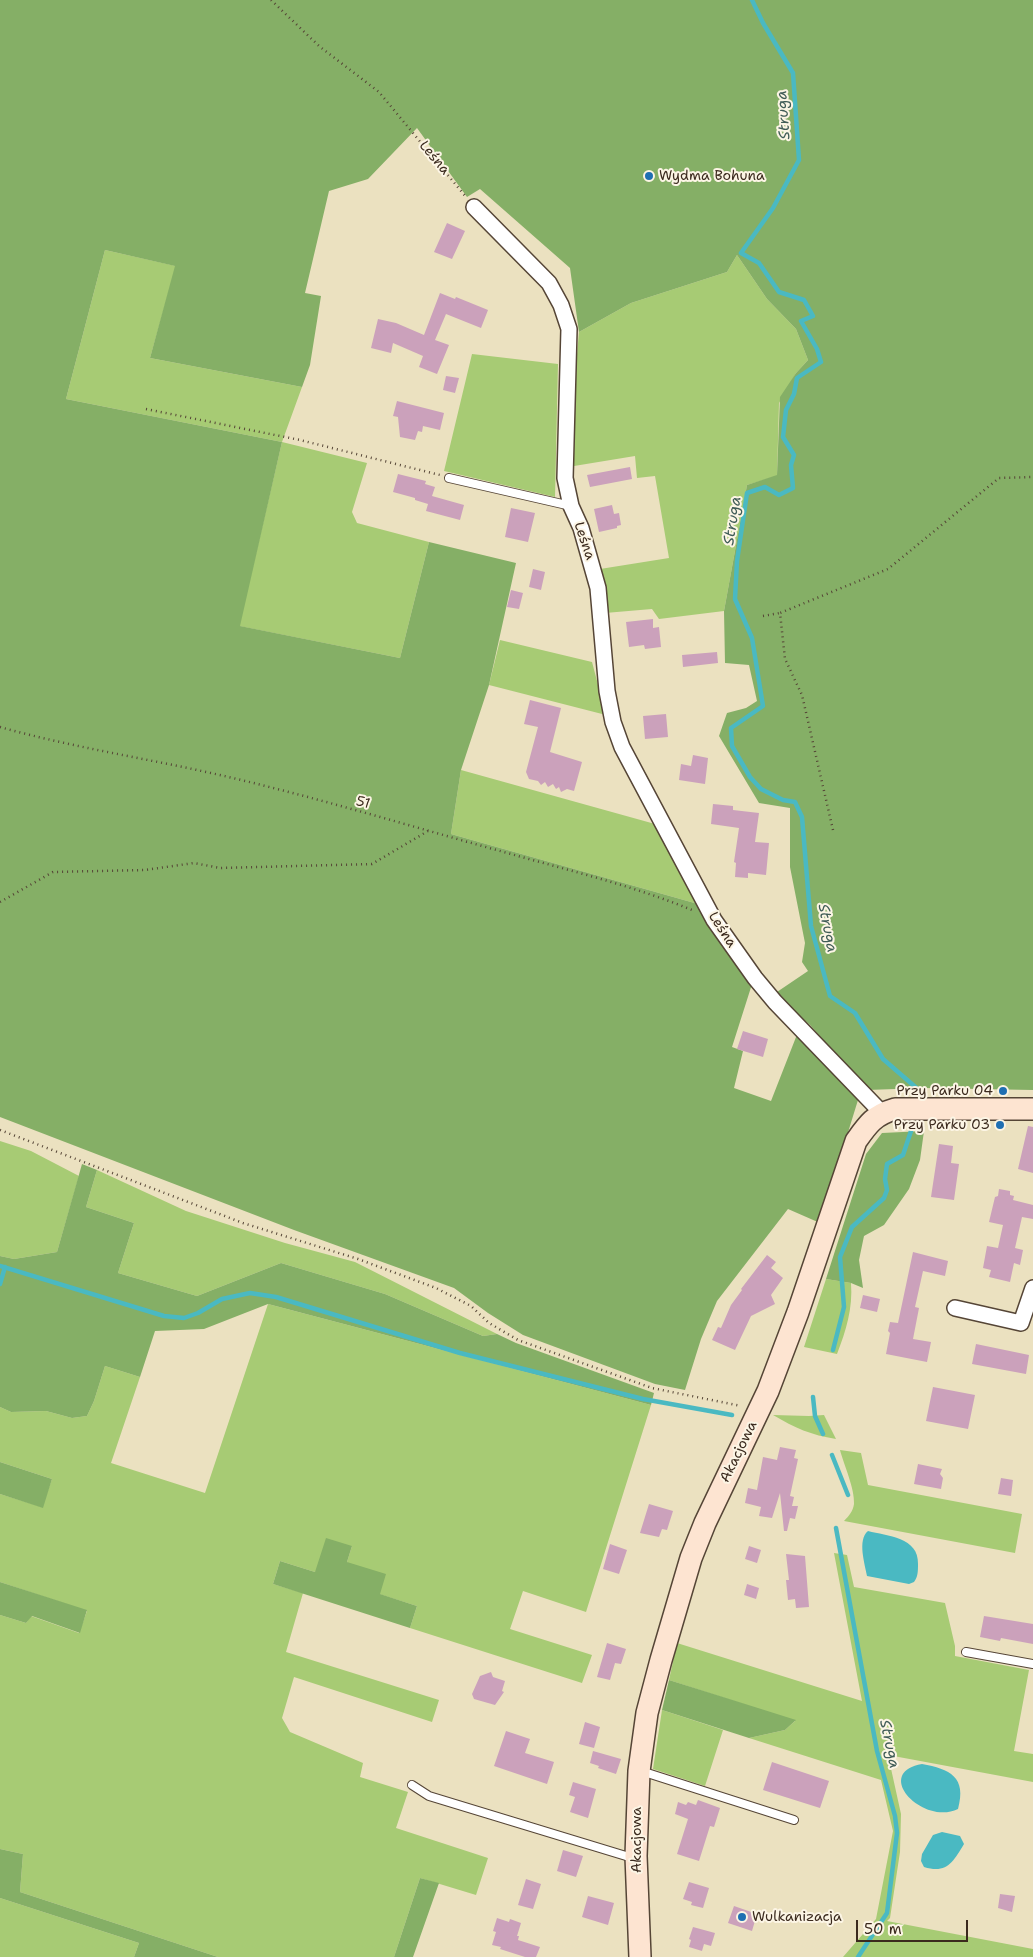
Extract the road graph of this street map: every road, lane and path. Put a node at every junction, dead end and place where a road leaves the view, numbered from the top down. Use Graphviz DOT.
graph roads {
  1 [pos="271,0"];
  2 [pos="474,207"];
  3 [pos="146,409"];
  4 [pos="1033,477"];
  5 [pos="449,478"];
  6 [pos="571,506"];
  7 [pos="780,613"];
  8 [pos="763,616"];
  9 [pos="0,727"];
  10 [pos="833,830"];
  11 [pos="428,831"];
  12 [pos="0,902"];
  13 [pos="714,920"];
  14 [pos="1033,1109"];
  15 [pos="882,1113"];
  16 [pos="0,1130"];
  17 [pos="1033,1288"];
  18 [pos="955,1308"];
  19 [pos="758,1412"];
  20 [pos="966,1652"];
  21 [pos="1033,1664"];
  22 [pos="639,1771"];
  23 [pos="412,1785"];
  24 [pos="794,1820"];
  25 [pos="636,1856"];
  26 [pos="640,1957"];
  1 -- 2 [label="path, Leśna"];
  2 -- 6 [label="street, Leśna"];
  3 -- 5 [label="path"];
  4 -- 7 [label="path"];
  5 -- 6 [label="lane"];
  6 -- 13 [label="street, Leśna"];
  7 -- 8 [label="path"];
  7 -- 10 [label="path"];
  9 -- 11 [label="path, 51"];
  11 -- 12 [label="path"];
  11 -- 13 [label="path, 51"];
  13 -- 15 [label="street, Leśna"];
  14 -- 15 [label="street"];
  15 -- 19 [label="street, Akacjowa"];
  16 -- 19 [label="path"];
  17 -- 18 [label="street"];
  19 -- 22 [label="street, Akacjowa"];
  20 -- 21 [label="lane"];
  22 -- 24 [label="lane"];
  22 -- 25 [label="street, Akacjowa"];
  23 -- 25 [label="lane"];
  25 -- 26 [label="street, Akacjowa"];
}
